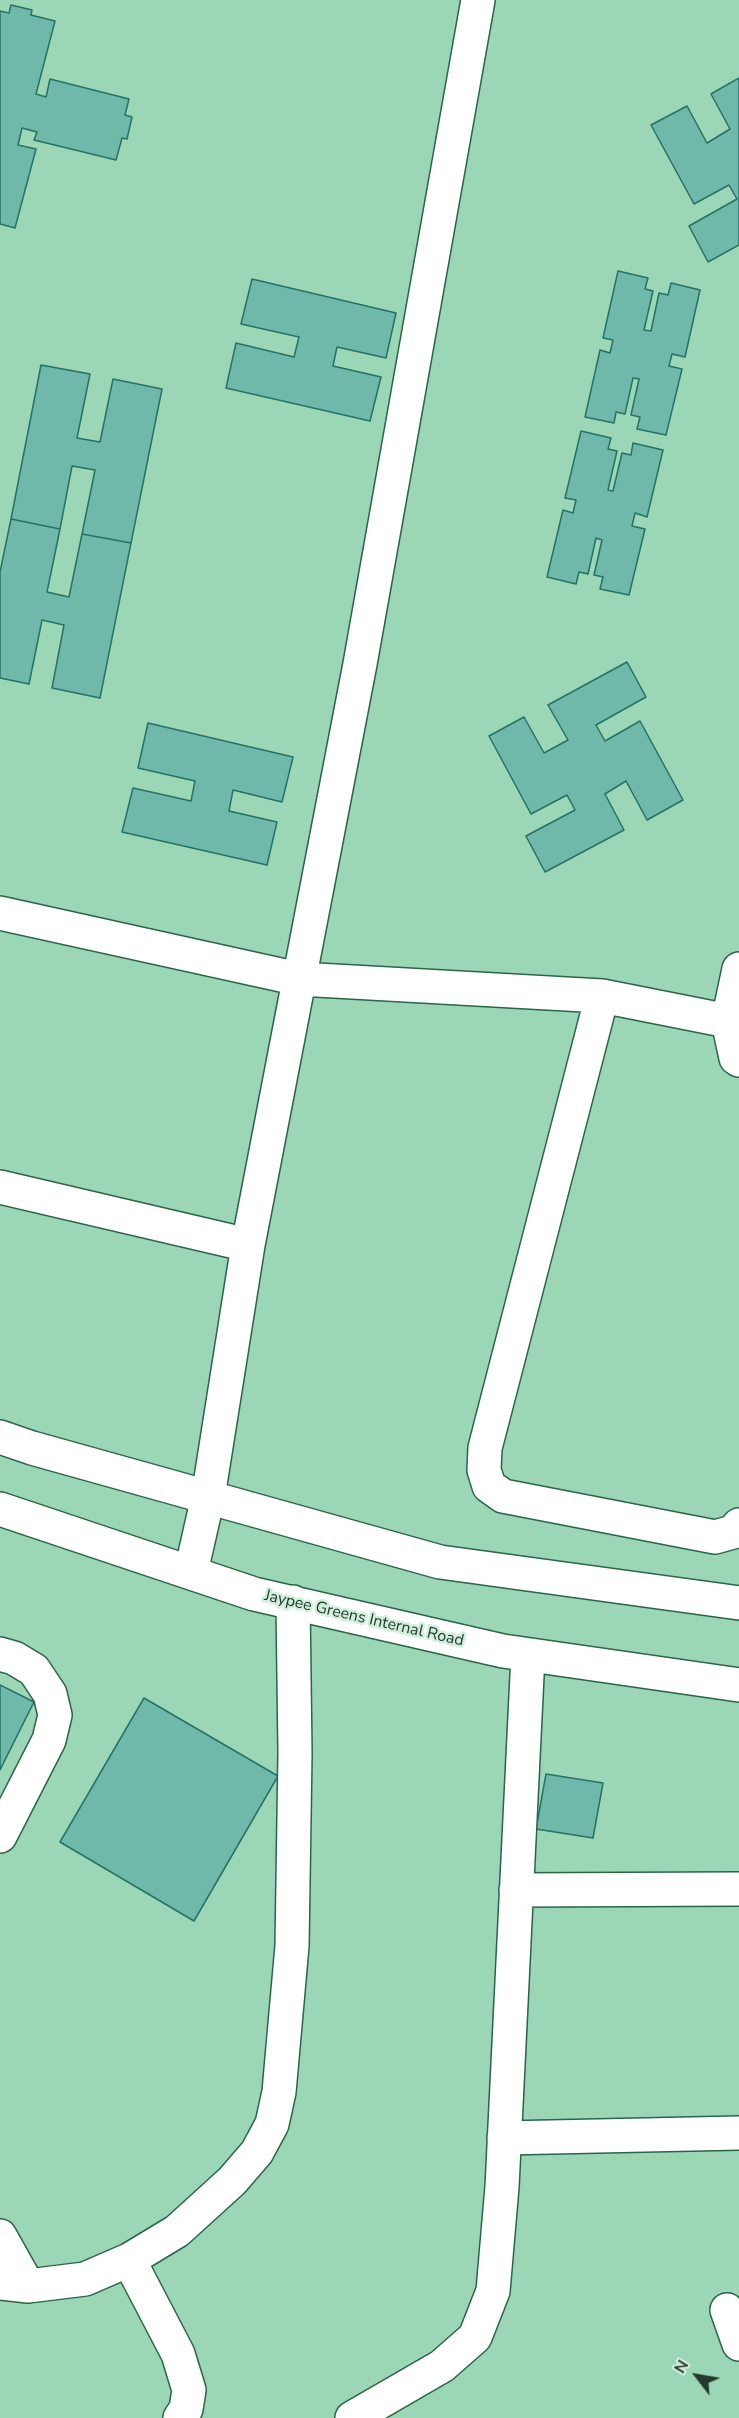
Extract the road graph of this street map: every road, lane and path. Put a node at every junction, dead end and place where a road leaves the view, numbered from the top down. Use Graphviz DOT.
graph roads {
  1 [pos="478,0"];
  2 [pos="0,913"];
  3 [pos="739,969"];
  4 [pos="299,979"];
  5 [pos="602,996"];
  6 [pos="728,1021"];
  7 [pos="739,1060"];
  8 [pos="0,1187"];
  9 [pos="248,1245"];
  10 [pos="0,1437"];
  11 [pos="208,1497"];
  12 [pos="0,1509"];
  13 [pos="739,1525"];
  14 [pos="191,1572"];
  15 [pos="293,1602"];
  16 [pos="739,1603"];
  17 [pos="0,1654"];
  18 [pos="528,1655"];
  19 [pos="739,1685"];
  20 [pos="0,1836"];
  21 [pos="739,1889"];
  22 [pos="516,1890"];
  23 [pos="739,2133"];
  24 [pos="504,2138"];
  25 [pos="0,2236"];
  26 [pos="129,2260"];
  27 [pos="14,2284"];
  28 [pos="727,2310"];
  29 [pos="739,2344"];
  30 [pos="180,2418"];
  31 [pos="352,2418"];
  1 -- 4 [label="street"];
  2 -- 4 [label="street"];
  3 -- 6 [label="street"];
  4 -- 5 [label="street"];
  4 -- 9 [label="street"];
  5 -- 6 [label="street"];
  5 -- 13 [label="street"];
  6 -- 7 [label="street"];
  8 -- 9 [label="street"];
  9 -- 11 [label="street"];
  10 -- 11 [label="street"];
  11 -- 14 [label="street"];
  11 -- 16 [label="street"];
  12 -- 14 [label="street, Jaypee Greens Internal Road"];
  14 -- 15 [label="street, Jaypee Greens Internal Road"];
  15 -- 18 [label="street, Jaypee Greens Internal Road"];
  15 -- 26 [label="street"];
  17 -- 20 [label="street"];
  18 -- 19 [label="street, Jaypee Greens Internal Road"];
  18 -- 22 [label="street"];
  21 -- 22 [label="street"];
  22 -- 24 [label="street"];
  23 -- 24 [label="street"];
  24 -- 31 [label="street"];
  25 -- 27 [label="street"];
  26 -- 27 [label="street"];
  26 -- 30 [label="street"];
  28 -- 29 [label="street"];
}
